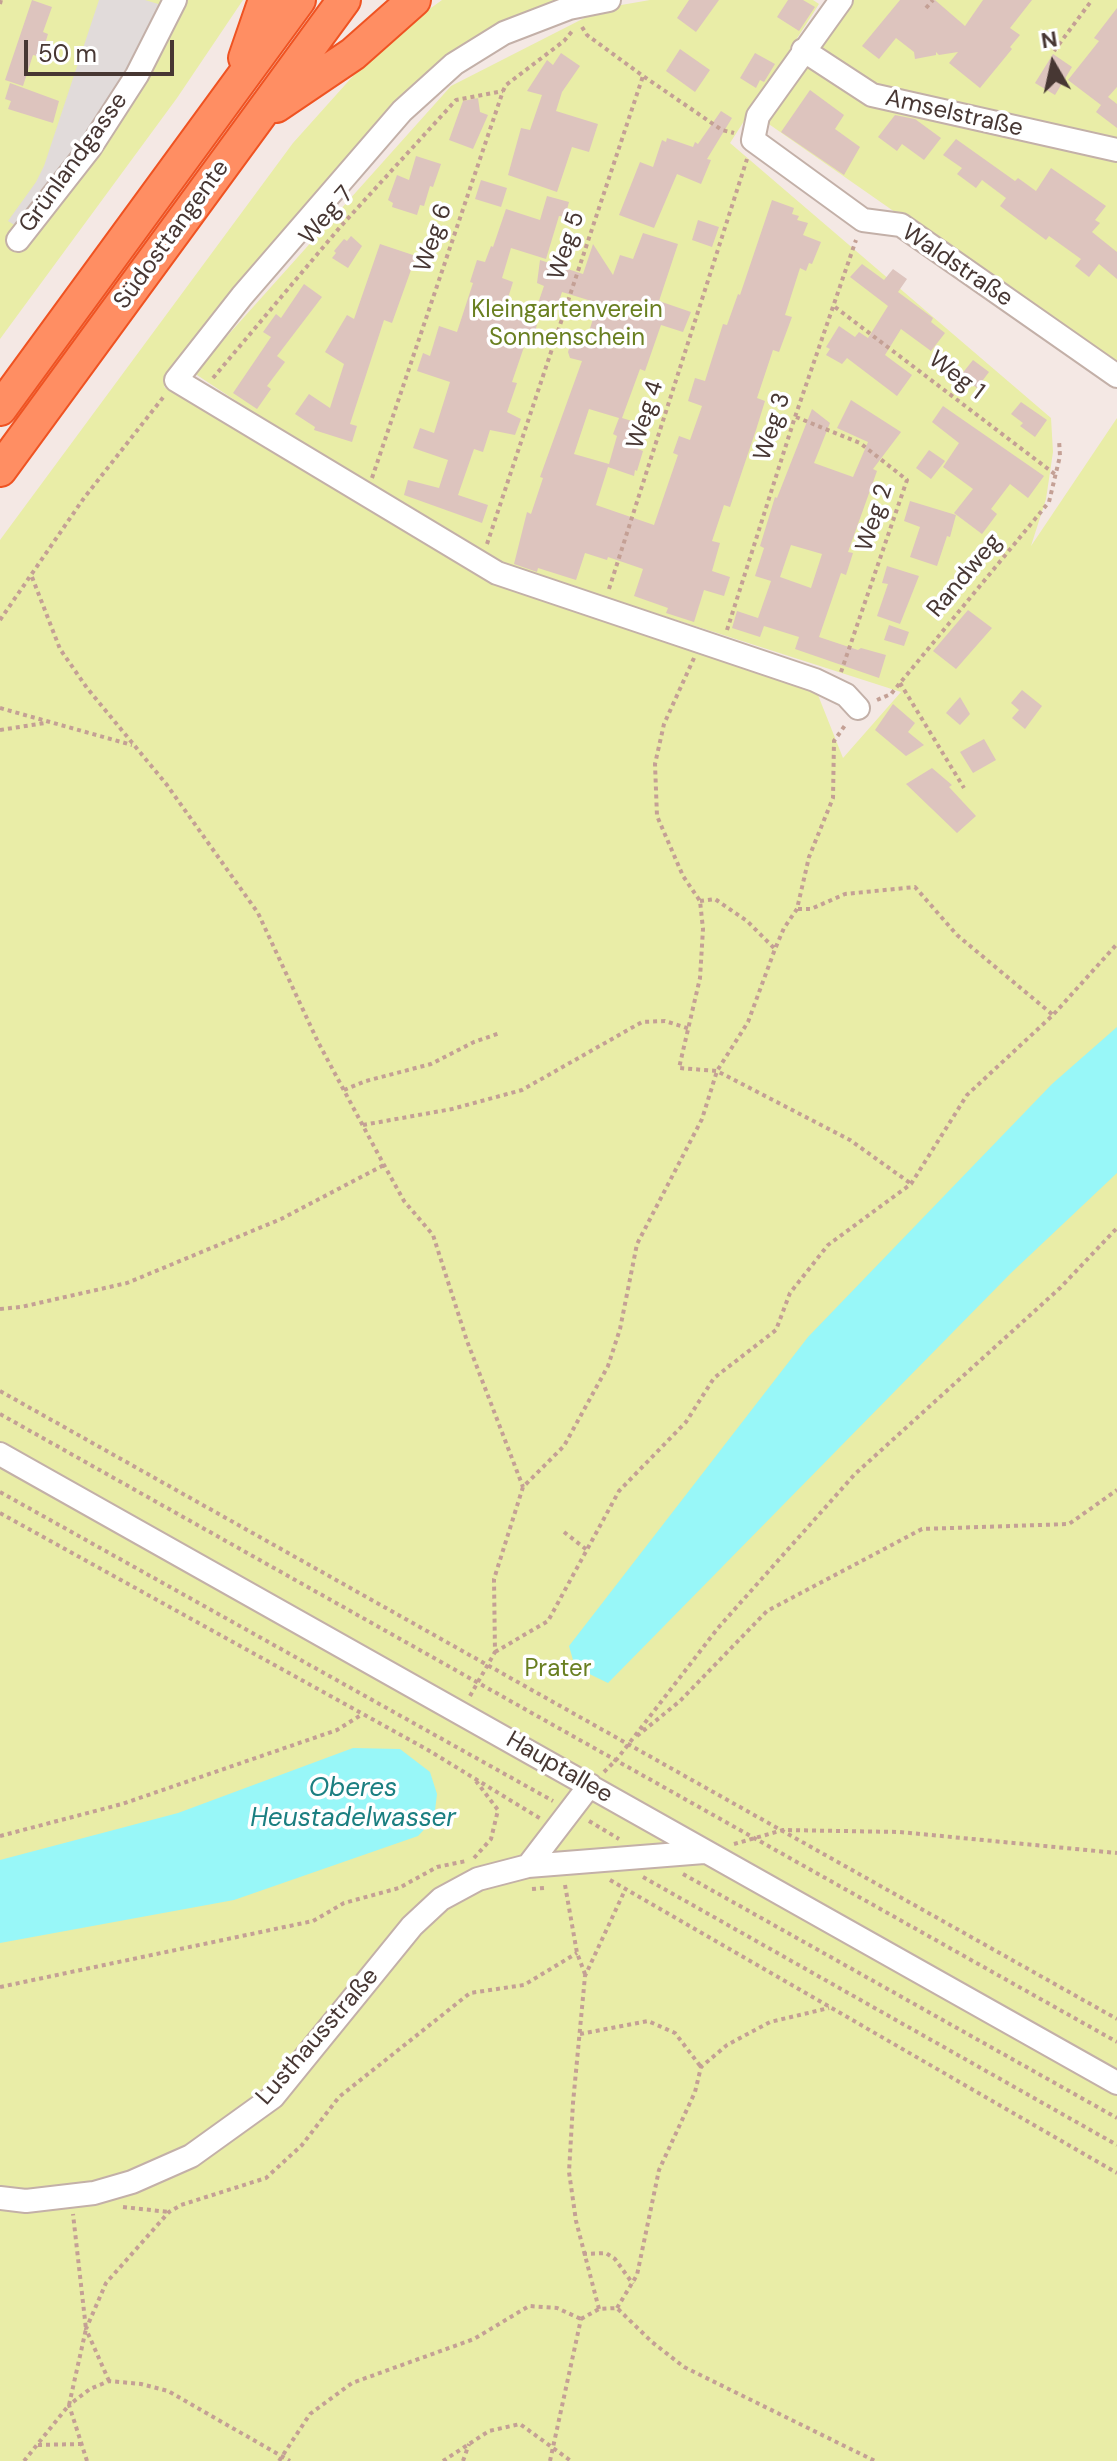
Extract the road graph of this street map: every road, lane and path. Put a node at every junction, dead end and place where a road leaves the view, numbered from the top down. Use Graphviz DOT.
graph roads {
  1 [pos="175,0"];
  2 [pos="265,0"];
  3 [pos="299,0"];
  4 [pos="344,0"];
  5 [pos="414,0"];
  6 [pos="609,0"];
  7 [pos="841,0"];
  8 [pos="933,0"];
  9 [pos="1092,0"];
  10 [pos="926,8"];
  11 [pos="803,50"];
  12 [pos="1054,51"];
  13 [pos="643,76"];
  14 [pos="503,91"];
  15 [pos="233,92"];
  16 [pos="257,119"];
  17 [pos="753,140"];
  18 [pos="1117,150"];
  19 [pos="863,220"];
  20 [pos="18,240"];
  21 [pos="834,306"];
  22 [pos="1117,376"];
  23 [pos="185,386"];
  24 [pos="0,409"];
  25 [pos="795,417"];
  26 [pos="1059,440"];
  27 [pos="0,470"];
  28 [pos="1056,475"];
  29 [pos="366,495"];
  30 [pos="480,564"];
  31 [pos="32,577"];
  32 [pos="602,609"];
  33 [pos="0,620"];
  34 [pos="712,645"];
  35 [pos="900,683"];
  36 [pos="835,689"];
  37 [pos="0,708"];
  38 [pos="858,708"];
  39 [pos="47,722"];
  40 [pos="0,730"];
  41 [pos="134,746"];
  42 [pos="964,788"];
  43 [pos="700,901"];
  44 [pos="797,909"];
  45 [pos="1117,944"];
  46 [pos="775,949"];
  47 [pos="1053,1015"];
  48 [pos="690,1029"];
  49 [pos="500,1033"];
  50 [pos="717,1071"];
  51 [pos="344,1090"];
  52 [pos="363,1125"];
  53 [pos="384,1165"];
  54 [pos="911,1184"];
  55 [pos="1117,1228"];
  56 [pos="0,1309"];
  57 [pos="0,1391"];
  58 [pos="0,1414"];
  59 [pos="0,1454"];
  60 [pos="523,1487"];
  61 [pos="1117,1490"];
  62 [pos="564,1532"];
  63 [pos="587,1550"];
  64 [pos="495,1652"];
  65 [pos="488,1666"];
  66 [pos="479,1681"];
  67 [pos="460,1711"];
  68 [pos="362,1714"];
  69 [pos="629,1742"];
  70 [pos="617,1759"];
  71 [pos="474,1779"];
  72 [pos="590,1785"];
  73 [pos="783,1830"];
  74 [pos="0,1836"];
  75 [pos="758,1839"];
  76 [pos="704,1852"];
  77 [pos="1117,1853"];
  78 [pos="472,1860"];
  79 [pos="589,1861"];
  80 [pos="486,1862"];
  81 [pos="528,1866"];
  82 [pos="565,1885"];
  83 [pos="625,1890"];
  84 [pos="577,1953"];
  85 [pos="585,1976"];
  86 [pos="0,1987"];
  87 [pos="830,2008"];
  88 [pos="1117,2019"];
  89 [pos="580,2034"];
  90 [pos="1117,2042"];
  91 [pos="701,2067"];
  92 [pos="1117,2083"];
  93 [pos="1117,2173"];
  94 [pos="72,2196"];
  95 [pos="0,2198"];
  96 [pos="583,2254"];
  97 [pos="633,2284"];
  98 [pos="617,2308"];
  99 [pos="599,2309"];
  100 [pos="581,2319"];
  101 [pos="86,2329"];
  102 [pos="109,2381"];
  103 [pos="69,2405"];
  104 [pos="470,2442"];
  105 [pos="80,2444"];
  106 [pos="36,2446"];
  107 [pos="554,2448"];
  108 [pos="279,2458"];
  109 [pos="24,2461"];
  110 [pos="87,2461"];
  111 [pos="290,2461"];
  112 [pos="443,2461"];
  113 [pos="463,2461"];
  114 [pos="550,2461"];
  115 [pos="571,2461"];
  116 [pos="875,2461"];
  1 -- 20 [label="street, Grünlandgasse"];
  2 -- 15 [label="highway"];
  3 -- 15 [label="highway, Südosttangente"];
  4 -- 16 [label="highway, Südosttangente"];
  5 -- 16 [label="highway"];
  6 -- 23 [label="street"];
  7 -- 11 [label="street"];
  8 -- 10 [label="path"];
  9 -- 12 [label="path"];
  11 -- 17 [label="street"];
  11 -- 18 [label="street, Amselstraße"];
  13 -- 14 [label="path, Weg 6"];
  13 -- 17 [label="path"];
  13 -- 30 [label="path, Weg 5"];
  14 -- 23 [label="path, Weg 7"];
  14 -- 29 [label="path, Weg 6"];
  15 -- 24 [label="highway, Südosttangente"];
  16 -- 27 [label="highway, Südosttangente"];
  17 -- 19 [label="street, Waldstraße"];
  17 -- 32 [label="path, Weg 4"];
  19 -- 21 [label="path, Weg 3"];
  19 -- 22 [label="street, Waldstraße"];
  21 -- 25 [label="path, Weg 3"];
  21 -- 28 [label="path, Weg 1"];
  23 -- 29 [label="street"];
  23 -- 31 [label="path, Weg 7"];
  25 -- 34 [label="path, Weg 3"];
  25 -- 36 [label="path, Weg 2"];
  26 -- 28 [label="path, Randweg"];
  28 -- 35 [label="path, Randweg"];
  29 -- 30 [label="street"];
  30 -- 32 [label="street"];
  31 -- 33 [label="path, Weg 7"];
  31 -- 41 [label="path"];
  32 -- 34 [label="street"];
  34 -- 36 [label="street"];
  34 -- 43 [label="path, Weg 3"];
  35 -- 38 [label="path, Randweg"];
  35 -- 42 [label="path"];
  36 -- 38 [label="street"];
  37 -- 39 [label="path"];
  38 -- 44 [label="path"];
  39 -- 40 [label="path"];
  39 -- 41 [label="path"];
  41 -- 51 [label="path"];
  43 -- 46 [label="path"];
  43 -- 48 [label="path"];
  44 -- 46 [label="path"];
  44 -- 47 [label="path"];
  45 -- 47 [label="path"];
  46 -- 50 [label="path"];
  47 -- 54 [label="path"];
  48 -- 50 [label="path"];
  48 -- 52 [label="path"];
  49 -- 51 [label="path"];
  50 -- 54 [label="path"];
  50 -- 60 [label="path"];
  51 -- 52 [label="path"];
  52 -- 53 [label="path"];
  53 -- 56 [label="path"];
  53 -- 60 [label="path"];
  54 -- 63 [label="path"];
  55 -- 69 [label="path"];
  57 -- 65 [label="path"];
  58 -- 66 [label="path"];
  59 -- 67 [label="street, Hauptallee"];
  60 -- 64 [label="path"];
  61 -- 69 [label="path"];
  62 -- 63 [label="path"];
  63 -- 64 [label="path"];
  64 -- 65 [label="path"];
  65 -- 66 [label="path"];
  65 -- 69 [label="path"];
  66 -- 67 [label="path"];
  66 -- 70 [label="path"];
  67 -- 72 [label="street, Hauptallee"];
  68 -- 74 [label="path"];
  69 -- 70 [label="path"];
  69 -- 73 [label="path"];
  70 -- 72 [label="path"];
  70 -- 75 [label="path"];
  71 -- 78 [label="path"];
  72 -- 76 [label="street, Hauptallee"];
  72 -- 81 [label="street"];
  73 -- 75 [label="path"];
  73 -- 77 [label="path"];
  73 -- 88 [label="path"];
  75 -- 76 [label="path"];
  75 -- 90 [label="path"];
  76 -- 79 [label="street, Lusthausstraße"];
  76 -- 92 [label="street, Hauptallee"];
  78 -- 80 [label="path"];
  78 -- 86 [label="path"];
  79 -- 81 [label="street, Lusthausstraße"];
  79 -- 83 [label="path"];
  81 -- 94 [label="street, Lusthausstraße"];
  82 -- 84 [label="path"];
  83 -- 85 [label="path"];
  83 -- 87 [label="path"];
  84 -- 85 [label="path"];
  84 -- 101 [label="path"];
  85 -- 89 [label="path"];
  87 -- 91 [label="path"];
  87 -- 93 [label="path"];
  89 -- 91 [label="path"];
  89 -- 96 [label="path"];
  91 -- 97 [label="path"];
  94 -- 95 [label="street, Lusthausstraße"];
  94 -- 101 [label="path"];
  96 -- 97 [label="path"];
  96 -- 99 [label="path"];
  97 -- 98 [label="path"];
  98 -- 99 [label="path"];
  98 -- 116 [label="path"];
  99 -- 100 [label="path"];
  100 -- 107 [label="path"];
  100 -- 108 [label="path"];
  101 -- 102 [label="path"];
  101 -- 103 [label="path"];
  102 -- 103 [label="path"];
  102 -- 108 [label="path"];
  103 -- 105 [label="path"];
  103 -- 106 [label="path"];
  104 -- 107 [label="path"];
  104 -- 112 [label="path"];
  104 -- 113 [label="path"];
  105 -- 106 [label="path"];
  105 -- 110 [label="path"];
  106 -- 109 [label="path"];
  107 -- 114 [label="path"];
  107 -- 115 [label="path"];
  108 -- 111 [label="path"];
}
